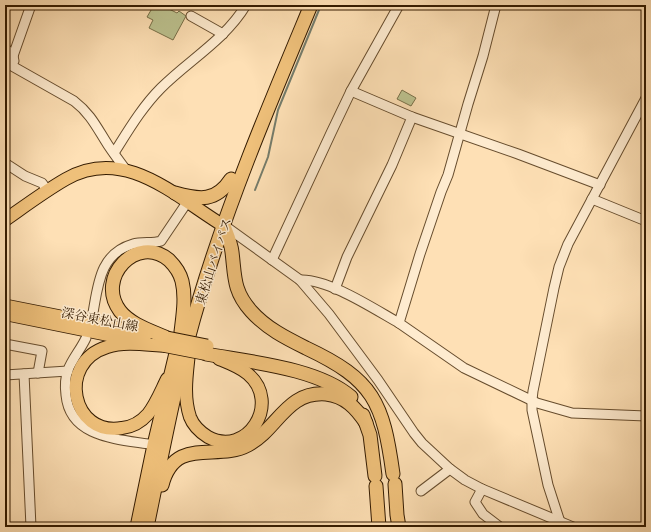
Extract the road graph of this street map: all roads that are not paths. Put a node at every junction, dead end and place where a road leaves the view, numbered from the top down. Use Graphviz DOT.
graph roads {
  1 [pos="31,5"];
  2 [pos="246,5"];
  3 [pos="301,5"];
  4 [pos="311,5"];
  5 [pos="399,5"];
  6 [pos="496,5"];
  7 [pos="191,16"];
  8 [pos="223,34"];
  9 [pos="5,48"];
  10 [pos="13,56"];
  11 [pos="5,62"];
  12 [pos="14,66"];
  13 [pos="351,91"];
  14 [pos="646,98"];
  15 [pos="412,117"];
  16 [pos="459,134"];
  17 [pos="114,153"];
  18 [pos="5,163"];
  19 [pos="126,170"];
  20 [pos="231,179"];
  21 [pos="600,185"];
  22 [pos="48,191"];
  23 [pos="175,193"];
  24 [pos="592,199"];
  25 [pos="188,202"];
  26 [pos="5,220"];
  27 [pos="646,221"];
  28 [pos="220,223"];
  29 [pos="272,260"];
  30 [pos="300,280"];
  31 [pos="335,289"];
  32 [pos="5,306"];
  33 [pos="5,314"];
  34 [pos="92,318"];
  35 [pos="399,323"];
  36 [pos="186,329"];
  37 [pos="86,338"];
  38 [pos="166,342"];
  39 [pos="5,344"];
  40 [pos="206,350"];
  41 [pos="172,367"];
  42 [pos="68,371"];
  43 [pos="38,373"];
  44 [pos="5,374"];
  45 [pos="24,374"];
  46 [pos="532,400"];
  47 [pos="646,416"];
  48 [pos="366,423"];
  49 [pos="387,434"];
  50 [pos="154,445"];
  51 [pos="450,469"];
  52 [pos="482,489"];
  53 [pos="421,491"];
  54 [pos="380,523"];
  55 [pos="398,523"];
  56 [pos="559,524"];
  57 [pos="31,527"];
  58 [pos="138,527"];
  59 [pos="147,527"];
  60 [pos="500,527"];
  61 [pos="572,527"];
  1 -- 10 [label="street"];
  2 -- 8 [label="street"];
  3 -- 20 [label="highway, 東松山バイパス"];
  4 -- 28 [label="highway, 東松山バイパス"];
  5 -- 13 [label="street"];
  6 -- 16 [label="street"];
  7 -- 8 [label="street"];
  8 -- 17 [label="street"];
  9 -- 10 [label="street"];
  10 -- 12 [label="street"];
  11 -- 12 [label="street"];
  12 -- 17 [label="street"];
  13 -- 15 [label="street"];
  13 -- 29 [label="street"];
  14 -- 21 [label="street"];
  15 -- 16 [label="street"];
  15 -- 31 [label="street"];
  16 -- 21 [label="street"];
  16 -- 35 [label="street"];
  17 -- 19 [label="street"];
  18 -- 22 [label="street"];
  19 -- 22 [label="main road"];
  19 -- 23 [label="main road"];
  20 -- 23 [label="highway"];
  20 -- 28 [label="highway, 東松山バイパス"];
  21 -- 24 [label="street"];
  22 -- 26 [label="main road"];
  23 -- 25 [label="main road"];
  24 -- 27 [label="street"];
  24 -- 46 [label="street"];
  25 -- 28 [label="main road"];
  25 -- 34 [label="street"];
  28 -- 29 [label="street"];
  28 -- 36 [label="highway, 東松山バイパス"];
  28 -- 49 [label="highway"];
  29 -- 30 [label="street"];
  30 -- 31 [label="street"];
  30 -- 51 [label="street"];
  31 -- 35 [label="street"];
  32 -- 38 [label="highway"];
  33 -- 38 [label="main road, 深谷東松山線"];
  35 -- 46 [label="street"];
  36 -- 38 [label="highway"];
  36 -- 40 [label="main road"];
  36 -- 41 [label="highway, 東松山バイパス"];
  36 -- 59 [label="highway, 東松山バイパス"];
  37 -- 42 [label="street"];
  38 -- 40 [label="highway, bridge"];
  38 -- 41 [label="main road"];
  39 -- 43 [label="street"];
  40 -- 48 [label="highway"];
  40 -- 49 [label="highway"];
  41 -- 50 [label="highway, 東松山バイパス"];
  42 -- 43 [label="street"];
  42 -- 50 [label="street"];
  43 -- 45 [label="street"];
  44 -- 45 [label="street"];
  45 -- 57 [label="street"];
  46 -- 47 [label="street"];
  46 -- 56 [label="street"];
  48 -- 54 [label="highway"];
  48 -- 59 [label="highway"];
  49 -- 55 [label="highway"];
  50 -- 58 [label="highway, 東松山バイパス"];
  51 -- 52 [label="street"];
  51 -- 53 [label="street"];
  52 -- 56 [label="street"];
  52 -- 60 [label="street"];
  56 -- 61 [label="street"];
}
